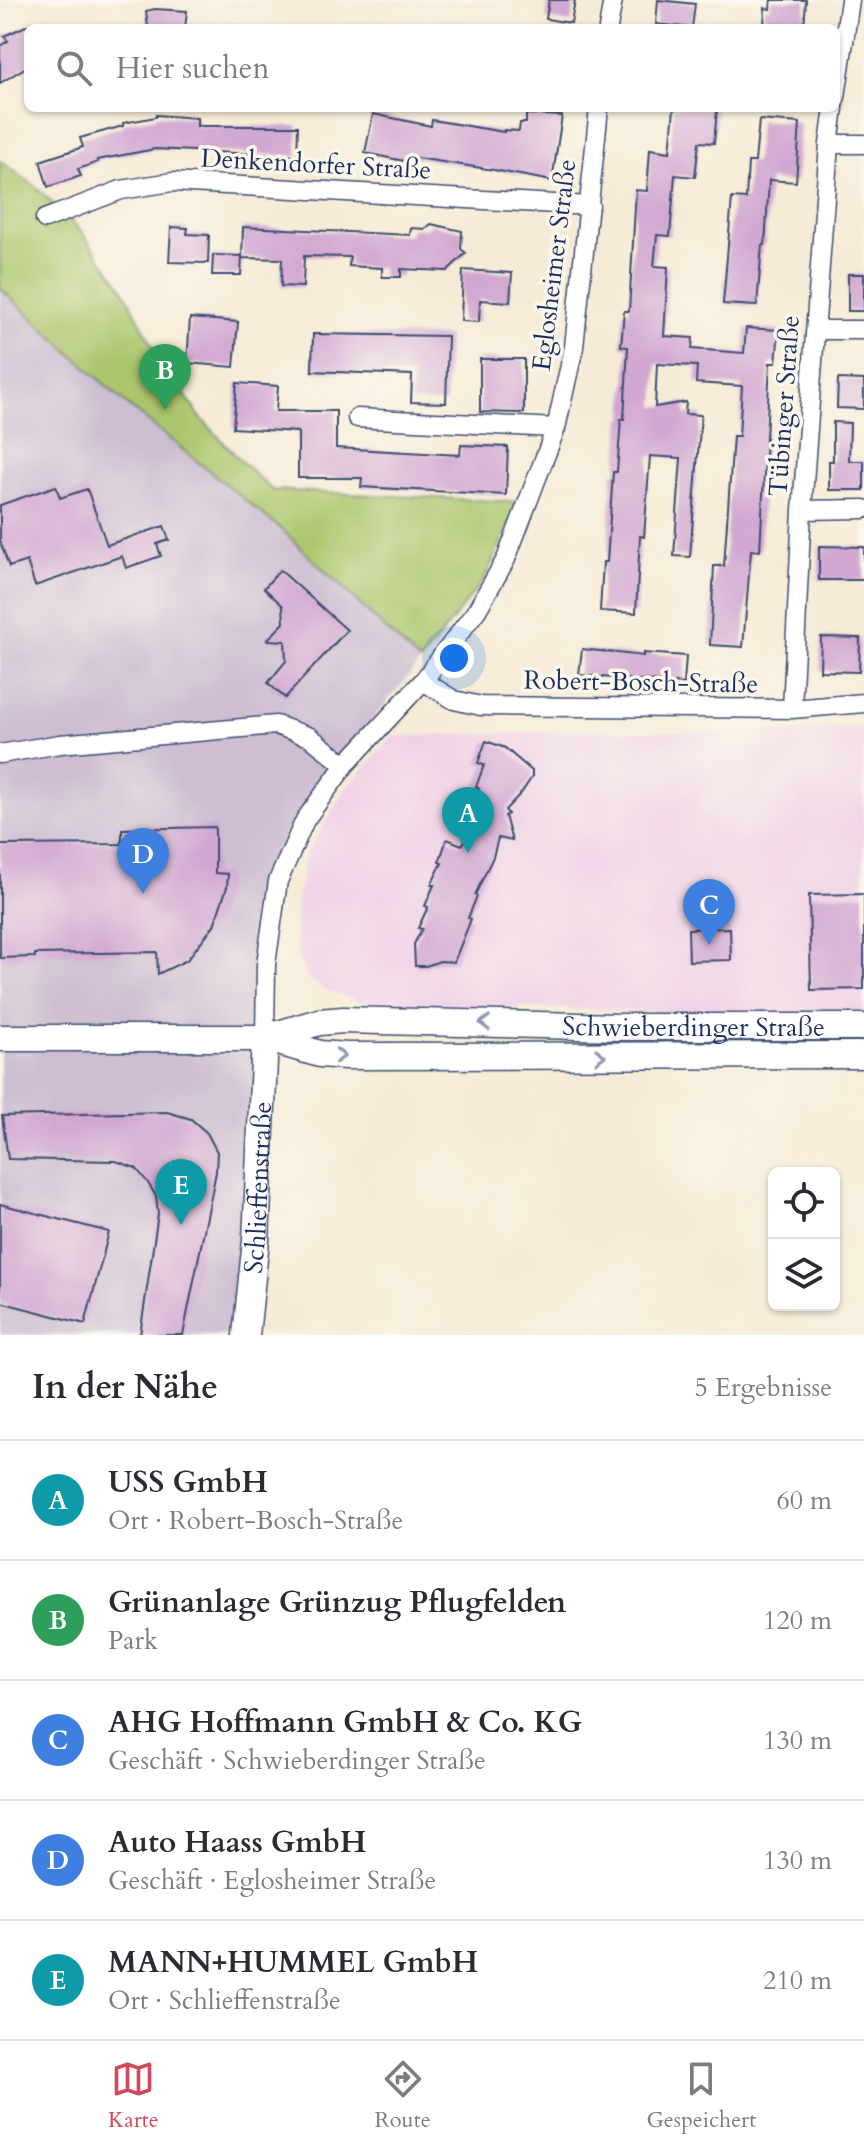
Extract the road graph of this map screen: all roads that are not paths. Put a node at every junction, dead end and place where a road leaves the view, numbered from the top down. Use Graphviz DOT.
graph roads {
  1 [pos="613,0"];
  2 [pos="850,0"];
  3 [pos="609,24"];
  4 [pos="840,69"];
  5 [pos="599,112"];
  6 [pos="833,112"];
  7 [pos="829,144"];
  8 [pos="864,144"];
  9 [pos="590,206"];
  10 [pos="45,219"];
  11 [pos="816,330"];
  12 [pos="864,330"];
  13 [pos="357,418"];
  14 [pos="556,428"];
  15 [pos="864,509"];
  16 [pos="802,510"];
  17 [pos="423,681"];
  18 [pos="864,703"];
  19 [pos="792,709"];
  20 [pos="1,751"];
  21 [pos="345,765"];
  22 [pos="523,1024"];
  23 [pos="864,1027"];
  24 [pos="0,1038"];
  25 [pos="265,1038"];
  26 [pos="864,1055"];
  27 [pos="523,1056"];
  28 [pos="246,1335"];
  1 -- 3 [label="street"];
  2 -- 4 [label="street"];
  5 -- 9 [label="street, Eglosheimer Straße"];
  6 -- 7 [label="street, Tübinger Straße"];
  7 -- 8 [label="street"];
  7 -- 11 [label="street, Tübinger Straße"];
  9 -- 10 [label="street, Denkendorfer Straße"];
  9 -- 14 [label="street, Eglosheimer Straße"];
  11 -- 12 [label="street"];
  11 -- 16 [label="street, Tübinger Straße"];
  13 -- 14 [label="street"];
  14 -- 17 [label="street, Eglosheimer Straße"];
  15 -- 16 [label="street"];
  16 -- 19 [label="street, Tübinger Straße"];
  17 -- 19 [label="street, Robert-Bosch-Straße"];
  17 -- 21 [label="street, Eglosheimer Straße"];
  18 -- 19 [label="street, Robert-Bosch-Straße"];
  20 -- 21 [label="street"];
  21 -- 25 [label="street, Eglosheimer Straße"];
  22 -- 23 [label="main road, Schwieberdinger Straße"];
  22 -- 25 [label="main road, Schwieberdinger Straße, one-way"];
  22 -- 27 [label="main road"];
  24 -- 25 [label="main road, Schwieberdinger Straße"];
  25 -- 27 [label="main road, Schwieberdinger Straße, one-way"];
  25 -- 28 [label="main road, Schlieffenstraße"];
  27 -- 26 [label="main road, Schwieberdinger Straße, one-way"];
}
